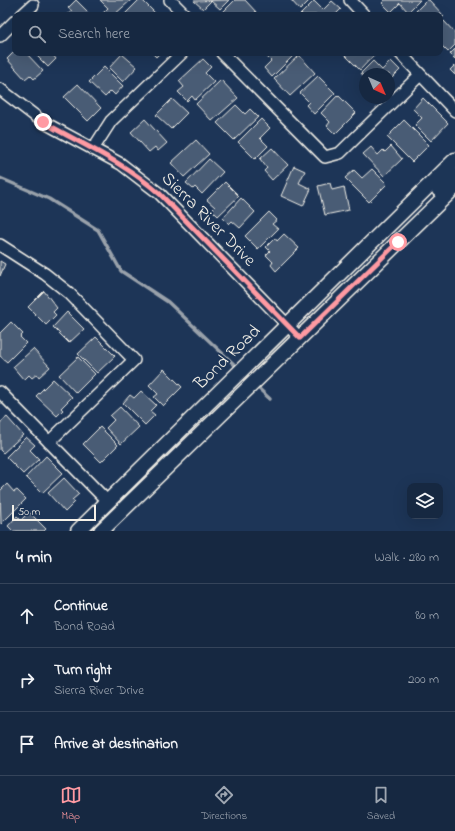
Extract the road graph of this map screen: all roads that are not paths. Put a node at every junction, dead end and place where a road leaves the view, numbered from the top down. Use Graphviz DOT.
graph roads {
  1 [pos="170,0"];
  2 [pos="350,0"];
  3 [pos="32,5"];
  4 [pos="25,12"];
  5 [pos="182,12"];
  6 [pos="361,12"];
  7 [pos="12,24"];
  8 [pos="0,36"];
  9 [pos="179,56"];
  10 [pos="225,56"];
  11 [pos="403,56"];
  12 [pos="420,75"];
  13 [pos="0,89"];
  14 [pos="455,111"];
  15 [pos="93,148"];
  16 [pos="455,160"];
  17 [pos="455,175"];
  18 [pos="455,187"];
  19 [pos="398,242"];
  20 [pos="0,245"];
  21 [pos="288,325"];
  22 [pos="300,338"];
  23 [pos="0,392"];
  24 [pos="49,442"];
  25 [pos="108,502"];
  26 [pos="78,531"];
  27 [pos="91,531"];
  28 [pos="101,531"];
  1 -- 5 [label="street"];
  2 -- 6 [label="street"];
  3 -- 4 [label="street"];
  7 -- 8 [label="street"];
  9 -- 15 [label="street"];
  10 -- 12 [label="street"];
  11 -- 12 [label="street"];
  12 -- 14 [label="street"];
  13 -- 15 [label="street, Sierra River Drive"];
  15 -- 21 [label="street, Sierra River Drive"];
  16 -- 21 [label="main road, Bond Road"];
  17 -- 19 [label="main road"];
  18 -- 19 [label="main road, Bond Road"];
  19 -- 22 [label="main road, Bond Road"];
  20 -- 24 [label="street"];
  21 -- 22 [label="street, Sierra River Drive"];
  21 -- 25 [label="main road, Bond Road"];
  22 -- 28 [label="main road, Bond Road"];
  23 -- 24 [label="street"];
  24 -- 25 [label="street"];
  25 -- 26 [label="main road, Bond Road"];
  25 -- 27 [label="main road"];
}
